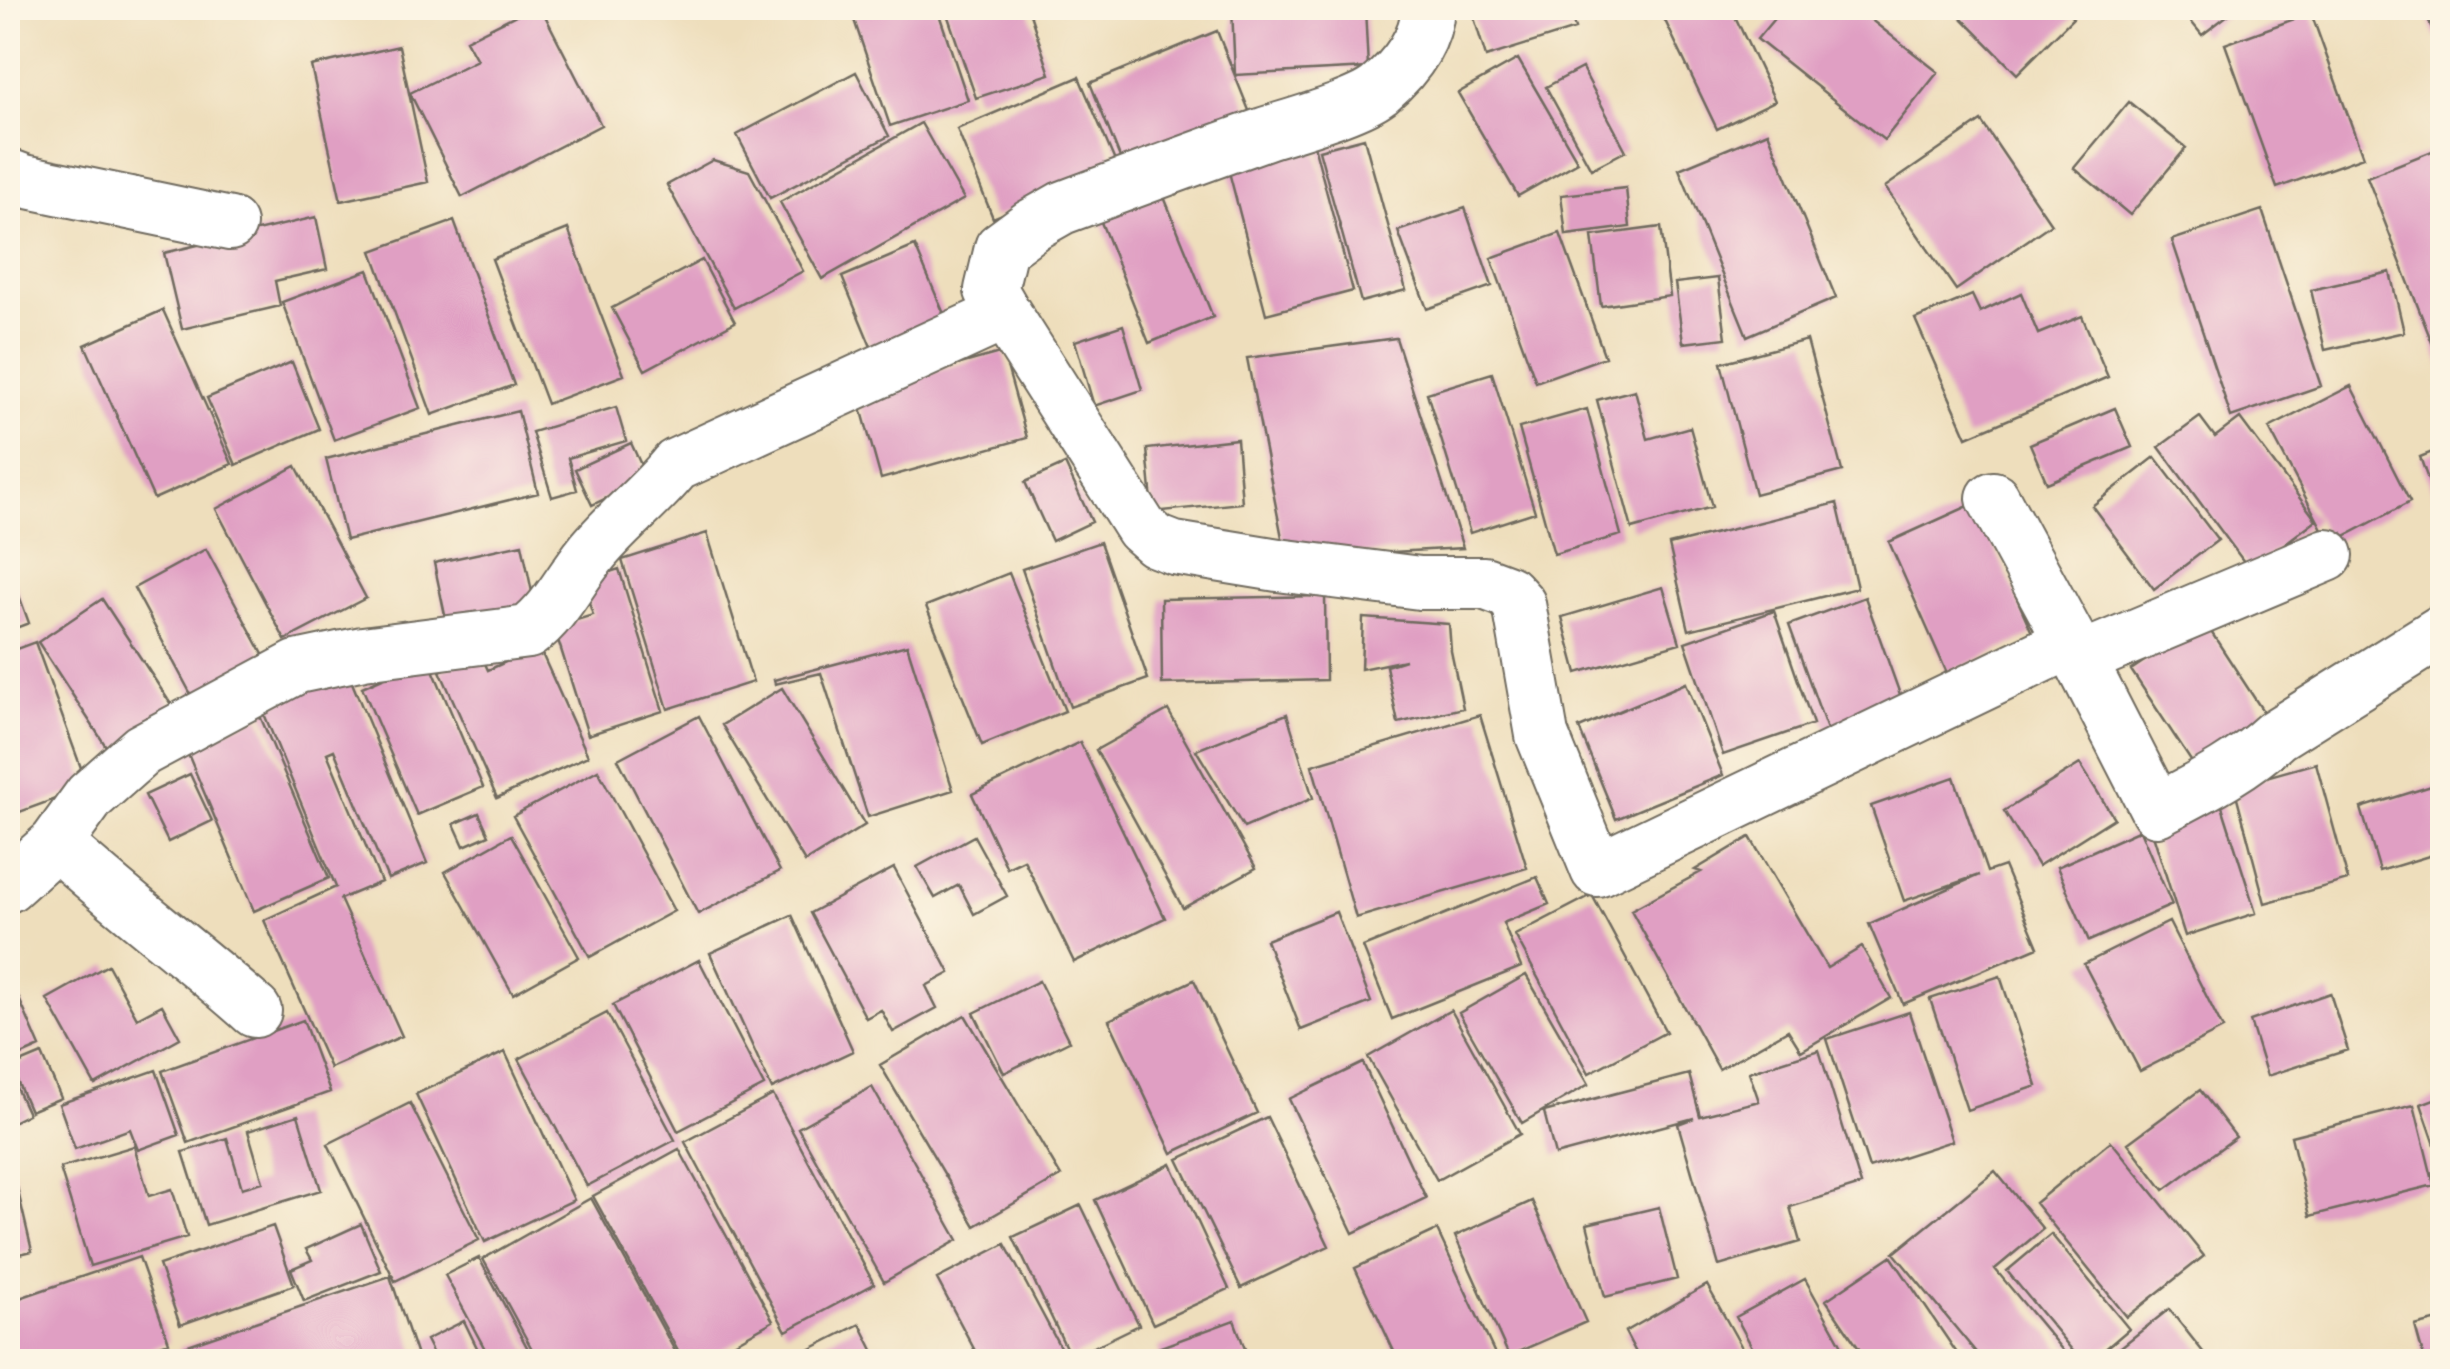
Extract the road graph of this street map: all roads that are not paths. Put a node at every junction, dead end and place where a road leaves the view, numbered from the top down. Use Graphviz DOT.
graph roads {
  1 [pos="1428,8"];
  2 [pos="8,175"];
  3 [pos="230,224"];
  4 [pos="1005,314"];
  5 [pos="1993,498"];
  6 [pos="2327,555"];
  7 [pos="2442,630"];
  8 [pos="2076,651"];
  9 [pos="56,844"];
  10 [pos="8,886"];
  11 [pos="255,1011"];
  1 -- 4 [label="street"];
  2 -- 3 [label="street"];
  4 -- 8 [label="street"];
  4 -- 9 [label="street"];
  5 -- 8 [label="street"];
  6 -- 8 [label="street"];
  7 -- 8 [label="street"];
  9 -- 10 [label="street"];
  9 -- 11 [label="street"];
}
